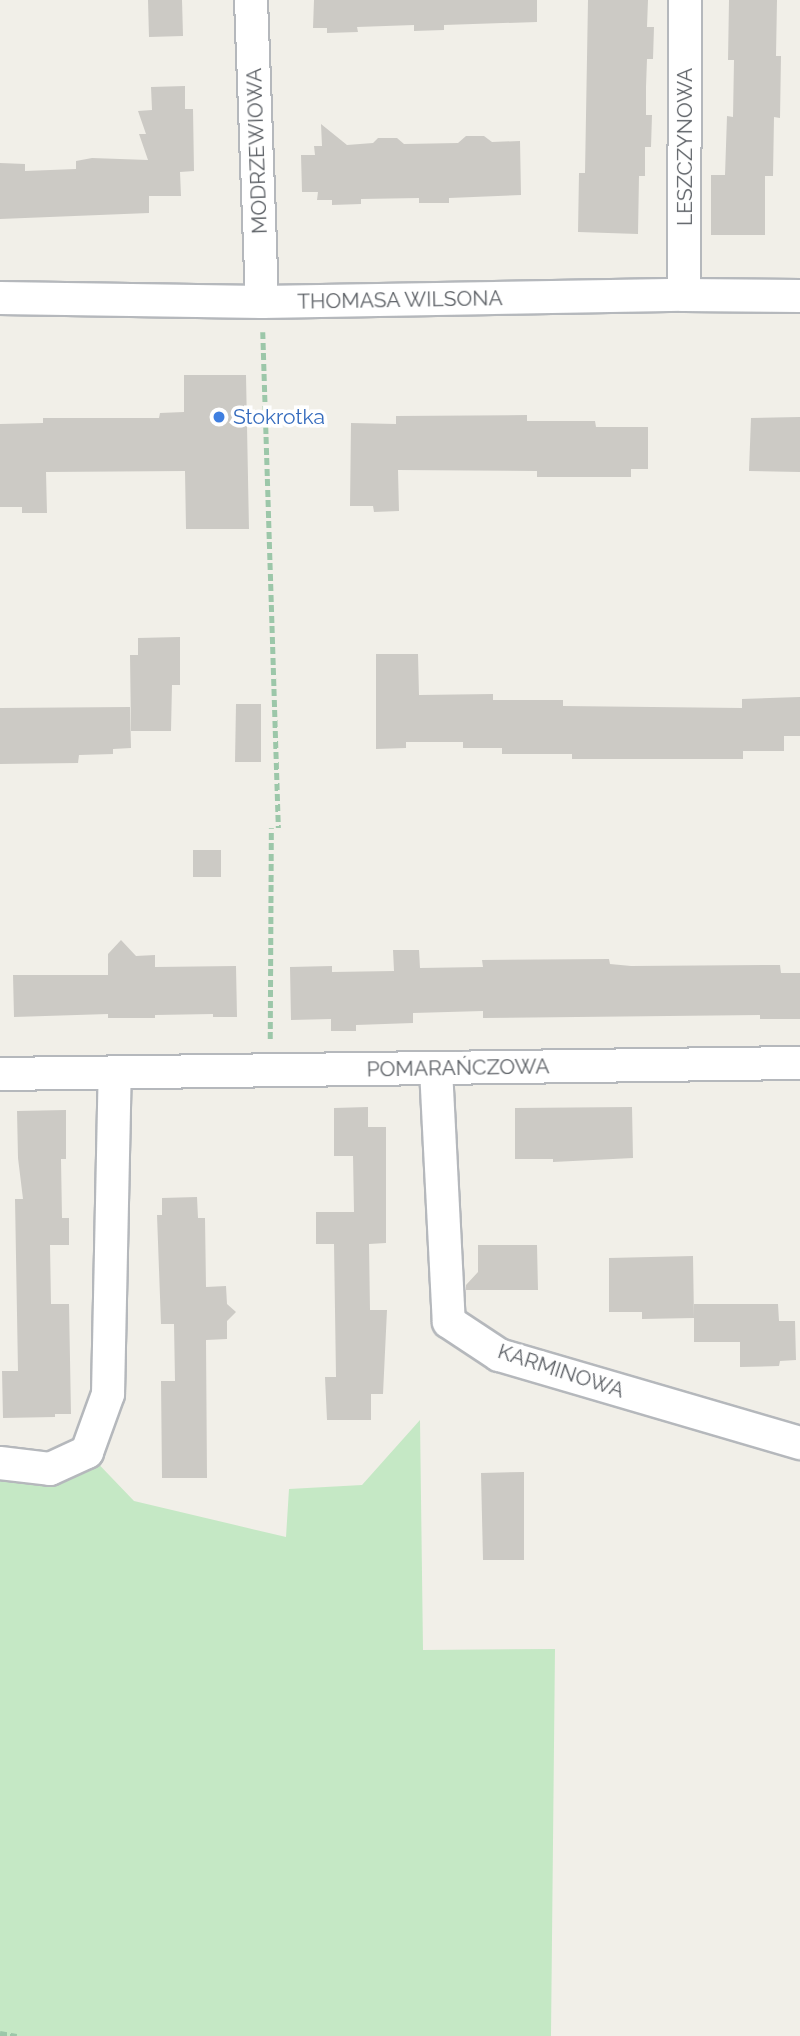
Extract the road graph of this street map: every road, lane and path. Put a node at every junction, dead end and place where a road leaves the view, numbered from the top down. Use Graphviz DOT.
graph roads {
  1 [pos="251,0"];
  2 [pos="685,0"];
  3 [pos="684,295"];
  4 [pos="800,296"];
  5 [pos="0,298"];
  6 [pos="262,302"];
  7 [pos="271,828"];
  8 [pos="279,828"];
  9 [pos="800,1063"];
  10 [pos="436,1069"];
  11 [pos="270,1071"];
  12 [pos="115,1073"];
  13 [pos="0,1074"];
  14 [pos="800,1443"];
  15 [pos="0,1463"];
  16 [pos="0,2033"];
  17 [pos="17,2036"];
  1 -- 6 [label="street, MODRZEWIOWA"];
  2 -- 3 [label="street, LESZCZYNOWA"];
  3 -- 4 [label="street, THOMASA WILSONA"];
  3 -- 6 [label="street, THOMASA WILSONA"];
  5 -- 6 [label="street, THOMASA WILSONA"];
  6 -- 8 [label="path"];
  7 -- 11 [label="path"];
  9 -- 10 [label="street, POMARAŃCZOWA"];
  10 -- 11 [label="street, POMARAŃCZOWA"];
  10 -- 14 [label="street, KARMINOWA"];
  11 -- 12 [label="street, POMARAŃCZOWA"];
  12 -- 13 [label="street, POMARAŃCZOWA"];
  12 -- 15 [label="street"];
  16 -- 17 [label="path"];
}
